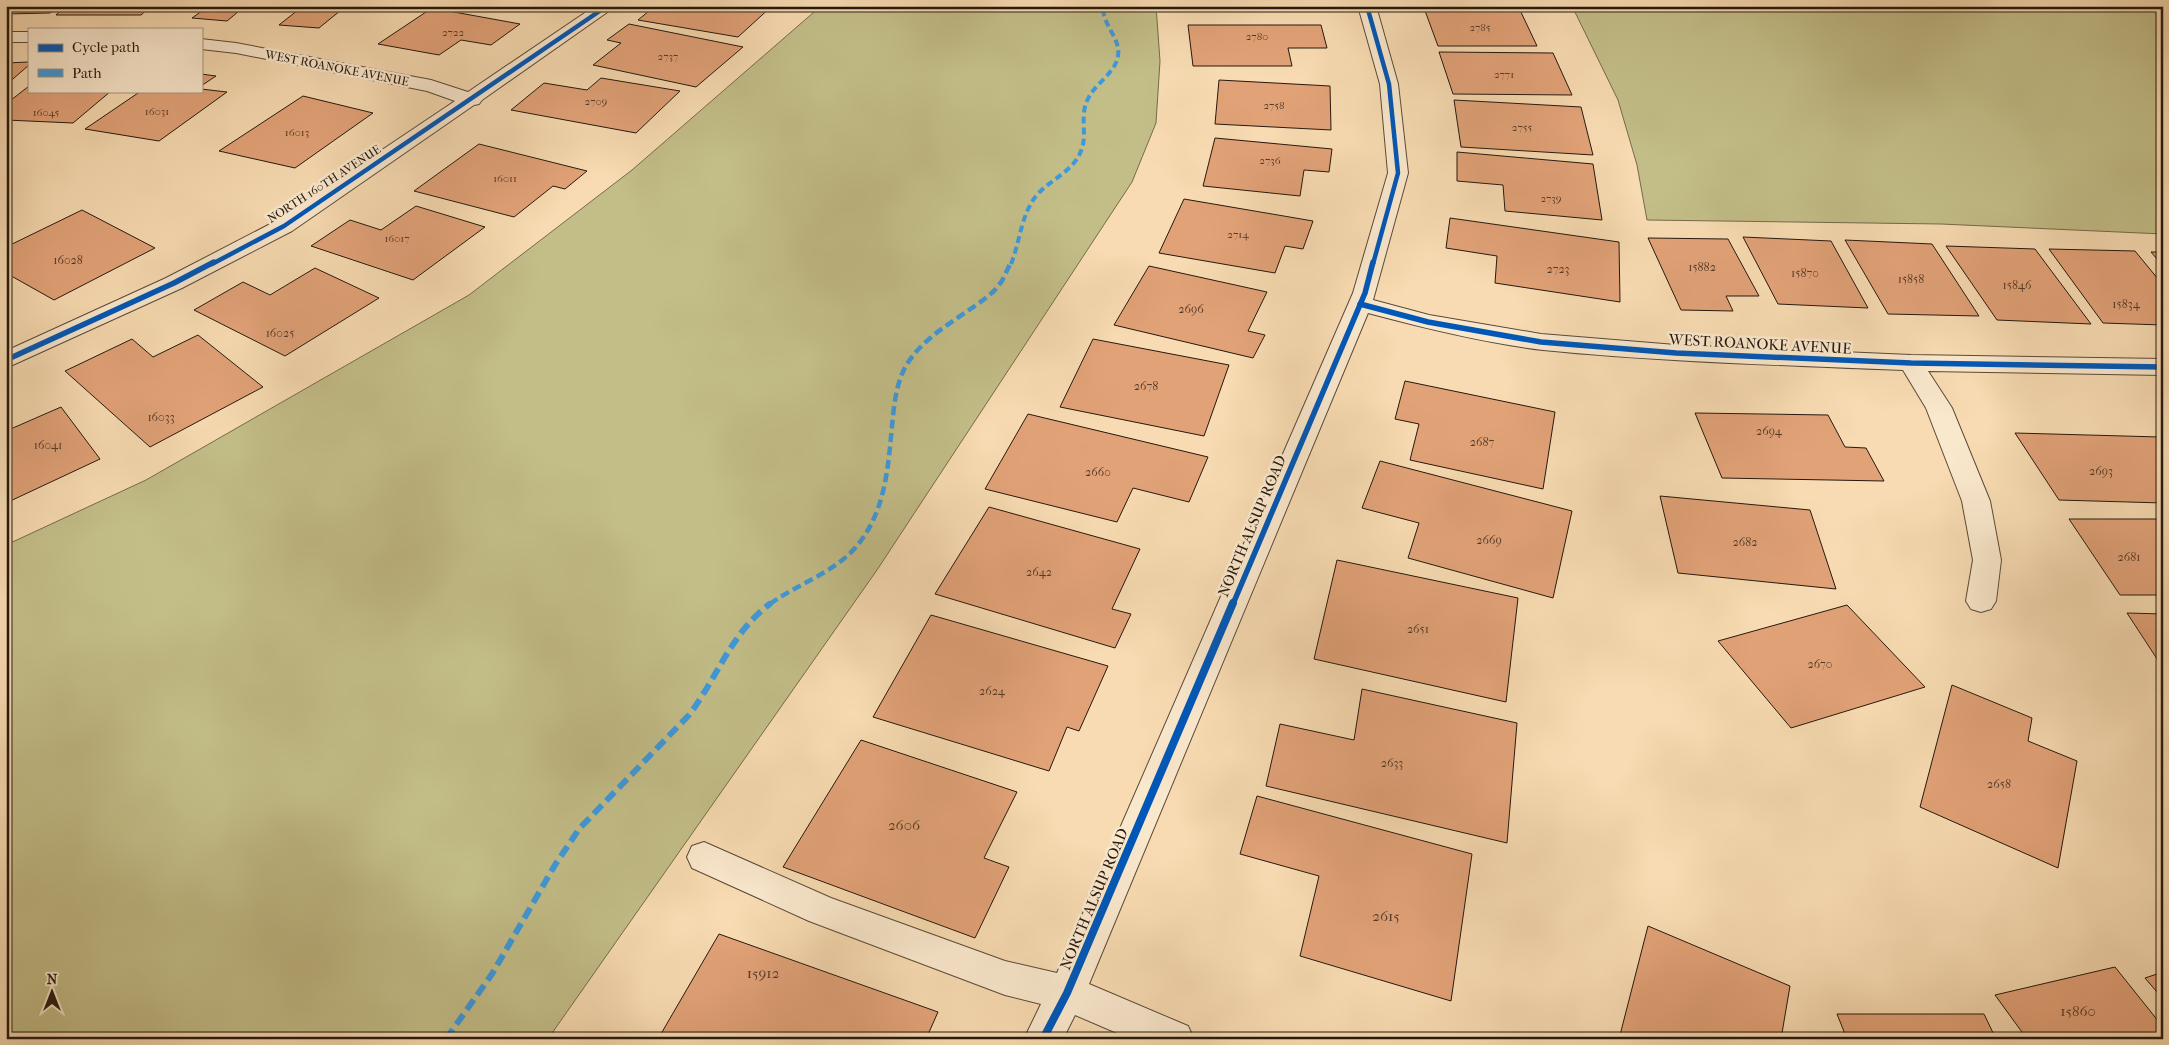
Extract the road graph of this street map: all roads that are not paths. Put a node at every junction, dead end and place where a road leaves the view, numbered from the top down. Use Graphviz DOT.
graph roads {
  1 [pos="607,6"];
  2 [pos="1367,6"];
  3 [pos="6,37"];
  4 [pos="28,37"];
  5 [pos="202,44"];
  6 [pos="472,100"];
  7 [pos="1360,304"];
  8 [pos="6,360"];
  9 [pos="1911,363"];
  10 [pos="2163,368"];
  11 [pos="1981,602"];
  12 [pos="704,857"];
  13 [pos="1067,993"];
  14 [pos="1043,1039"];
  15 [pos="1175,1039"];
  1 -- 6 [label="street, NORTH 160TH AVENUE"];
  2 -- 7 [label="street, NORTH ALSUP ROAD"];
  3 -- 4 [label="street"];
  5 -- 6 [label="street, WEST ROANOKE AVENUE"];
  6 -- 8 [label="street, NORTH 160TH AVENUE"];
  7 -- 9 [label="street, WEST ROANOKE AVENUE"];
  7 -- 13 [label="street, NORTH ALSUP ROAD"];
  9 -- 10 [label="street, WEST ROANOKE AVENUE"];
  9 -- 11 [label="street"];
  12 -- 13 [label="street"];
  13 -- 14 [label="street, NORTH ALSUP ROAD"];
  13 -- 15 [label="street"];
}
